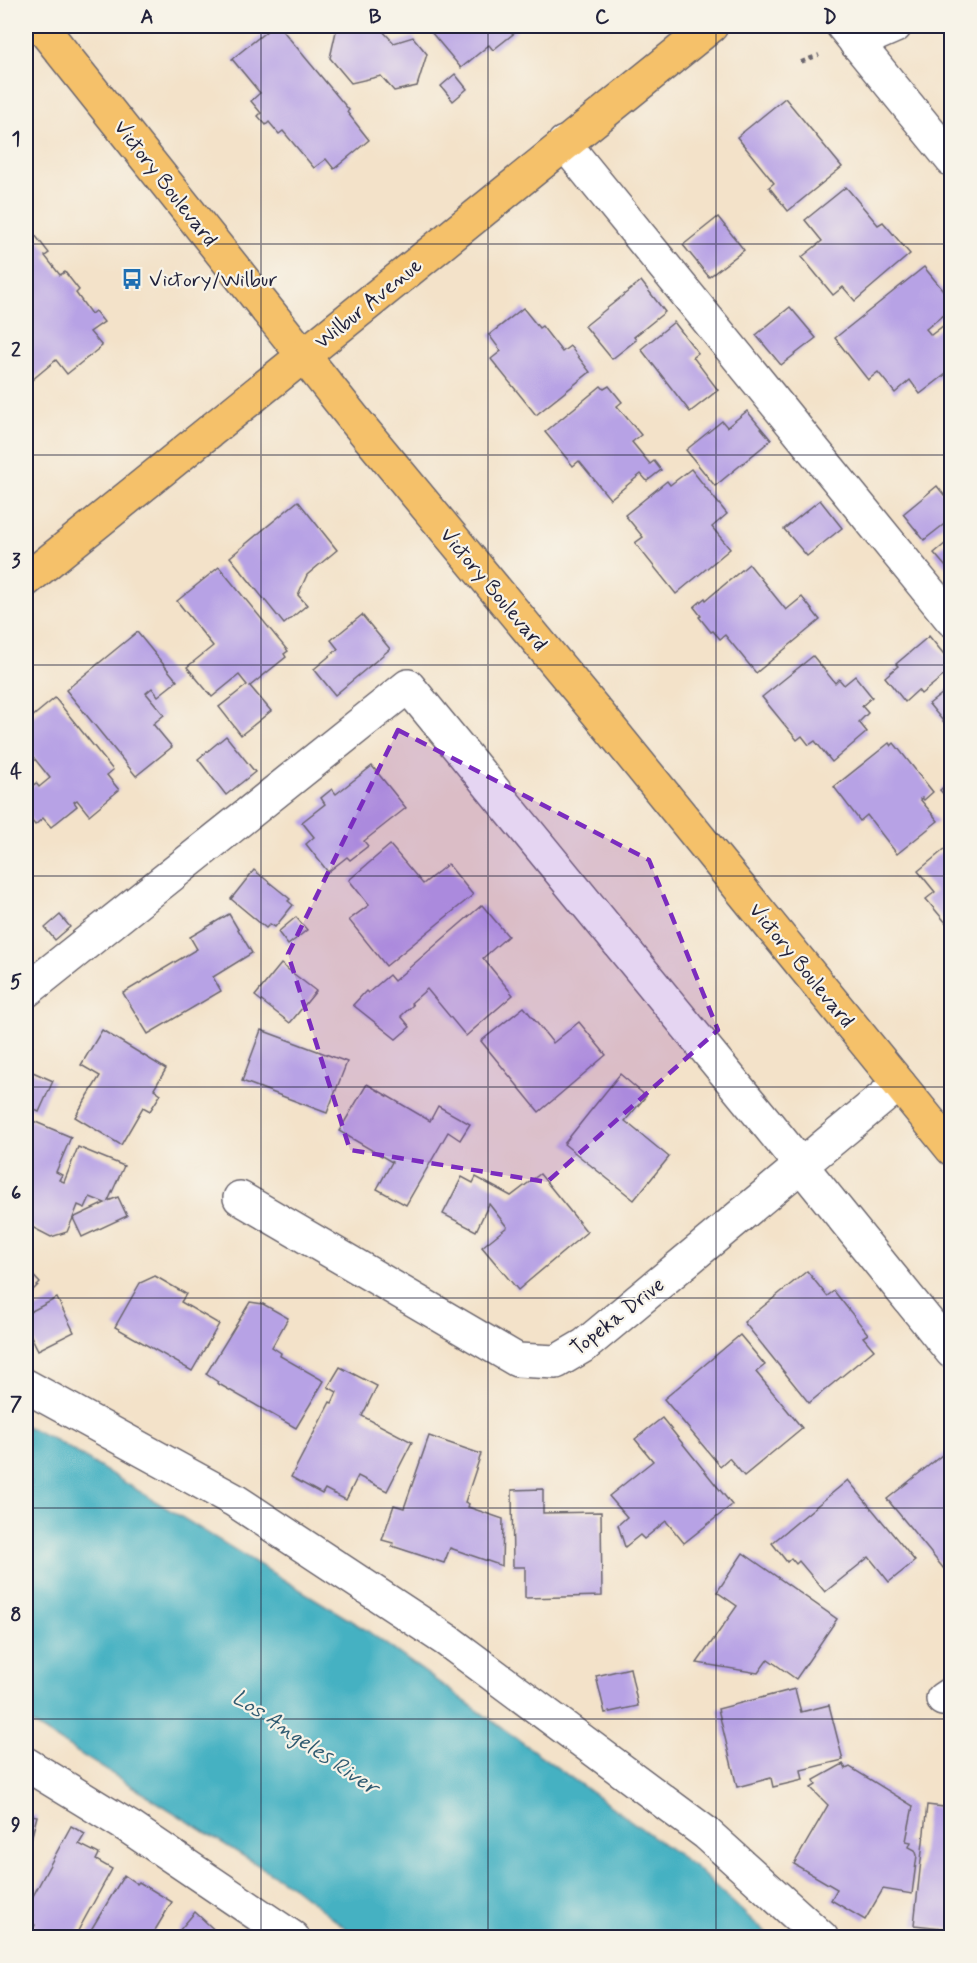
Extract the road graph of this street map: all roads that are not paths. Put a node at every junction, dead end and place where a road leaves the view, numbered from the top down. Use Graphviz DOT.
graph roads {
  1 [pos="41,26"];
  2 [pos="711,26"];
  3 [pos="895,26"];
  4 [pos="850,34"];
  5 [pos="564,143"];
  6 [pos="951,160"];
  7 [pos="303,355"];
  8 [pos="26,580"];
  9 [pos="951,620"];
  10 [pos="26,991"];
  11 [pos="899,1084"];
  12 [pos="951,1149"];
  13 [pos="802,1166"];
  14 [pos="240,1198"];
  15 [pos="951,1352"];
  16 [pos="26,1386"];
  17 [pos="26,1764"];
  18 [pos="293,1938"];
  19 [pos="822,1938"];
  1 -- 7 [label="main road, Victory Boulevard"];
  2 -- 5 [label="main road, Wilbur Avenue"];
  3 -- 4 [label="street"];
  4 -- 6 [label="street"];
  5 -- 7 [label="main road, Wilbur Avenue"];
  5 -- 9 [label="street"];
  7 -- 8 [label="main road, Wilbur Avenue"];
  7 -- 11 [label="main road, Victory Boulevard"];
  10 -- 13 [label="street"];
  11 -- 12 [label="main road, Victory Boulevard"];
  11 -- 13 [label="street, Topeka Drive"];
  13 -- 14 [label="street, Topeka Drive"];
  13 -- 15 [label="street"];
  16 -- 19 [label="street"];
  17 -- 18 [label="street"];
}
